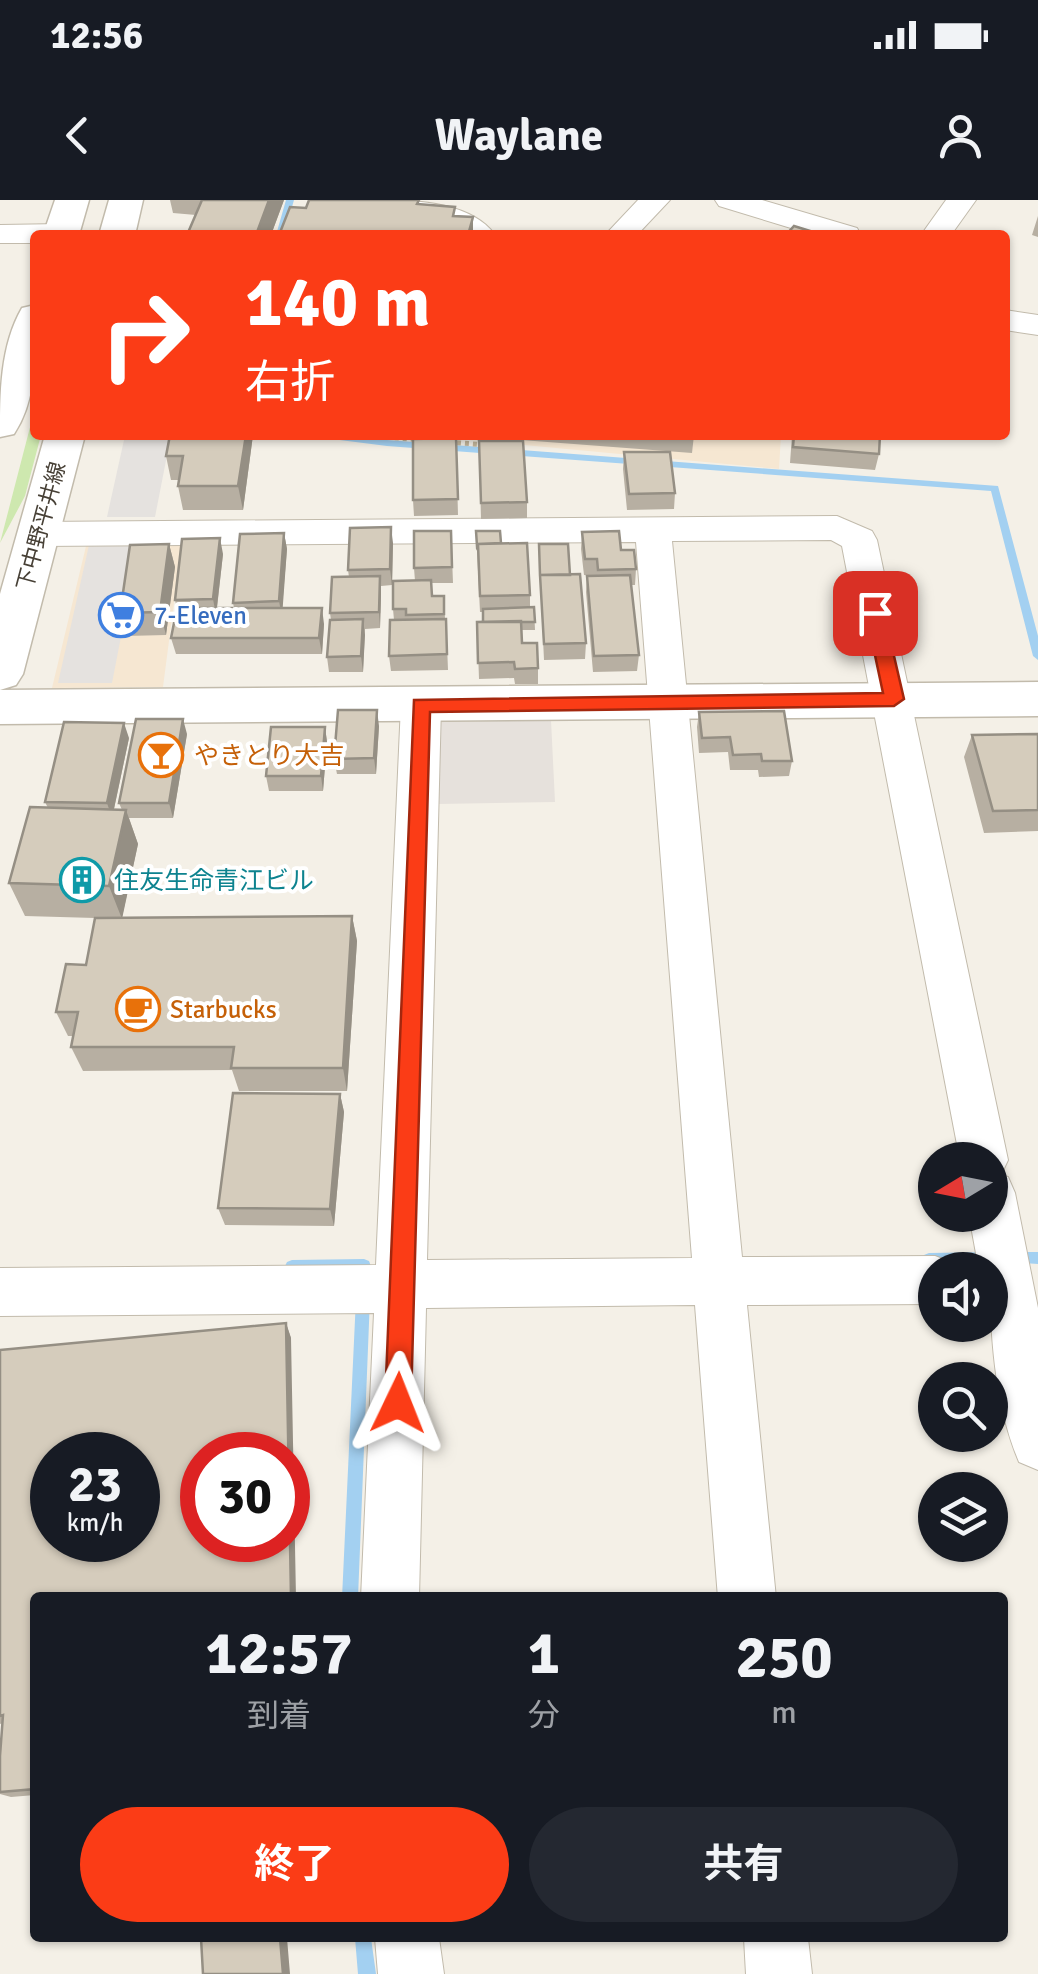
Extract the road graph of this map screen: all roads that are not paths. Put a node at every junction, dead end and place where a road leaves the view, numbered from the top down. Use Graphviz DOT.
graph roads {
  1 [pos="126,200"];
  2 [pos="396,200"];
  3 [pos="655,200"];
  4 [pos="730,200"];
  5 [pos="961,200"];
  6 [pos="65,223"];
  7 [pos="118,230"];
  8 [pos="476,230"];
  9 [pos="625,230"];
  10 [pos="829,230"];
  11 [pos="940,230"];
  12 [pos="0,234"];
  13 [pos="1010,321"];
  14 [pos="1038,325"];
  15 [pos="30,332"];
  16 [pos="0,425"];
  17 [pos="64,440"];
  18 [pos="653,531"];
  19 [pos="39,534"];
  20 [pos="0,674"];
  21 [pos="894,699"];
  22 [pos="1038,699"];
  23 [pos="670,701"];
  24 [pos="421,705"];
  25 [pos="0,707"];
  26 [pos="980,1142"];
  27 [pos="1008,1271"];
  28 [pos="918,1280"];
  29 [pos="719,1281"];
  30 [pos="375,1288"];
  31 [pos="0,1292"];
  32 [pos="1038,1443"];
  33 [pos="390,1592"];
  34 [pos="746,1592"];
  35 [pos="408,1942"];
  36 [pos="776,1942"];
  37 [pos="412,1974"];
  38 [pos="779,1974"];
  1 -- 7 [label="street"];
  2 -- 8 [label="street"];
  3 -- 9 [label="street"];
  4 -- 10 [label="street"];
  5 -- 11 [label="street"];
  6 -- 12 [label="street"];
  13 -- 14 [label="street"];
  15 -- 16 [label="street"];
  17 -- 19 [label="street, 下中野平井線"];
  18 -- 19 [label="street"];
  18 -- 21 [label="street"];
  18 -- 23 [label="street"];
  19 -- 20 [label="street, 下中野平井線"];
  21 -- 22 [label="street"];
  21 -- 23 [label="street"];
  21 -- 26 [label="street"];
  23 -- 24 [label="street"];
  23 -- 29 [label="street"];
  24 -- 25 [label="street"];
  24 -- 30 [label="street"];
  27 -- 32 [label="street"];
  28 -- 29 [label="street"];
  29 -- 30 [label="street"];
  29 -- 34 [label="street"];
  30 -- 31 [label="street"];
  30 -- 33 [label="street"];
  35 -- 37 [label="street"];
  36 -- 38 [label="street"];
}
